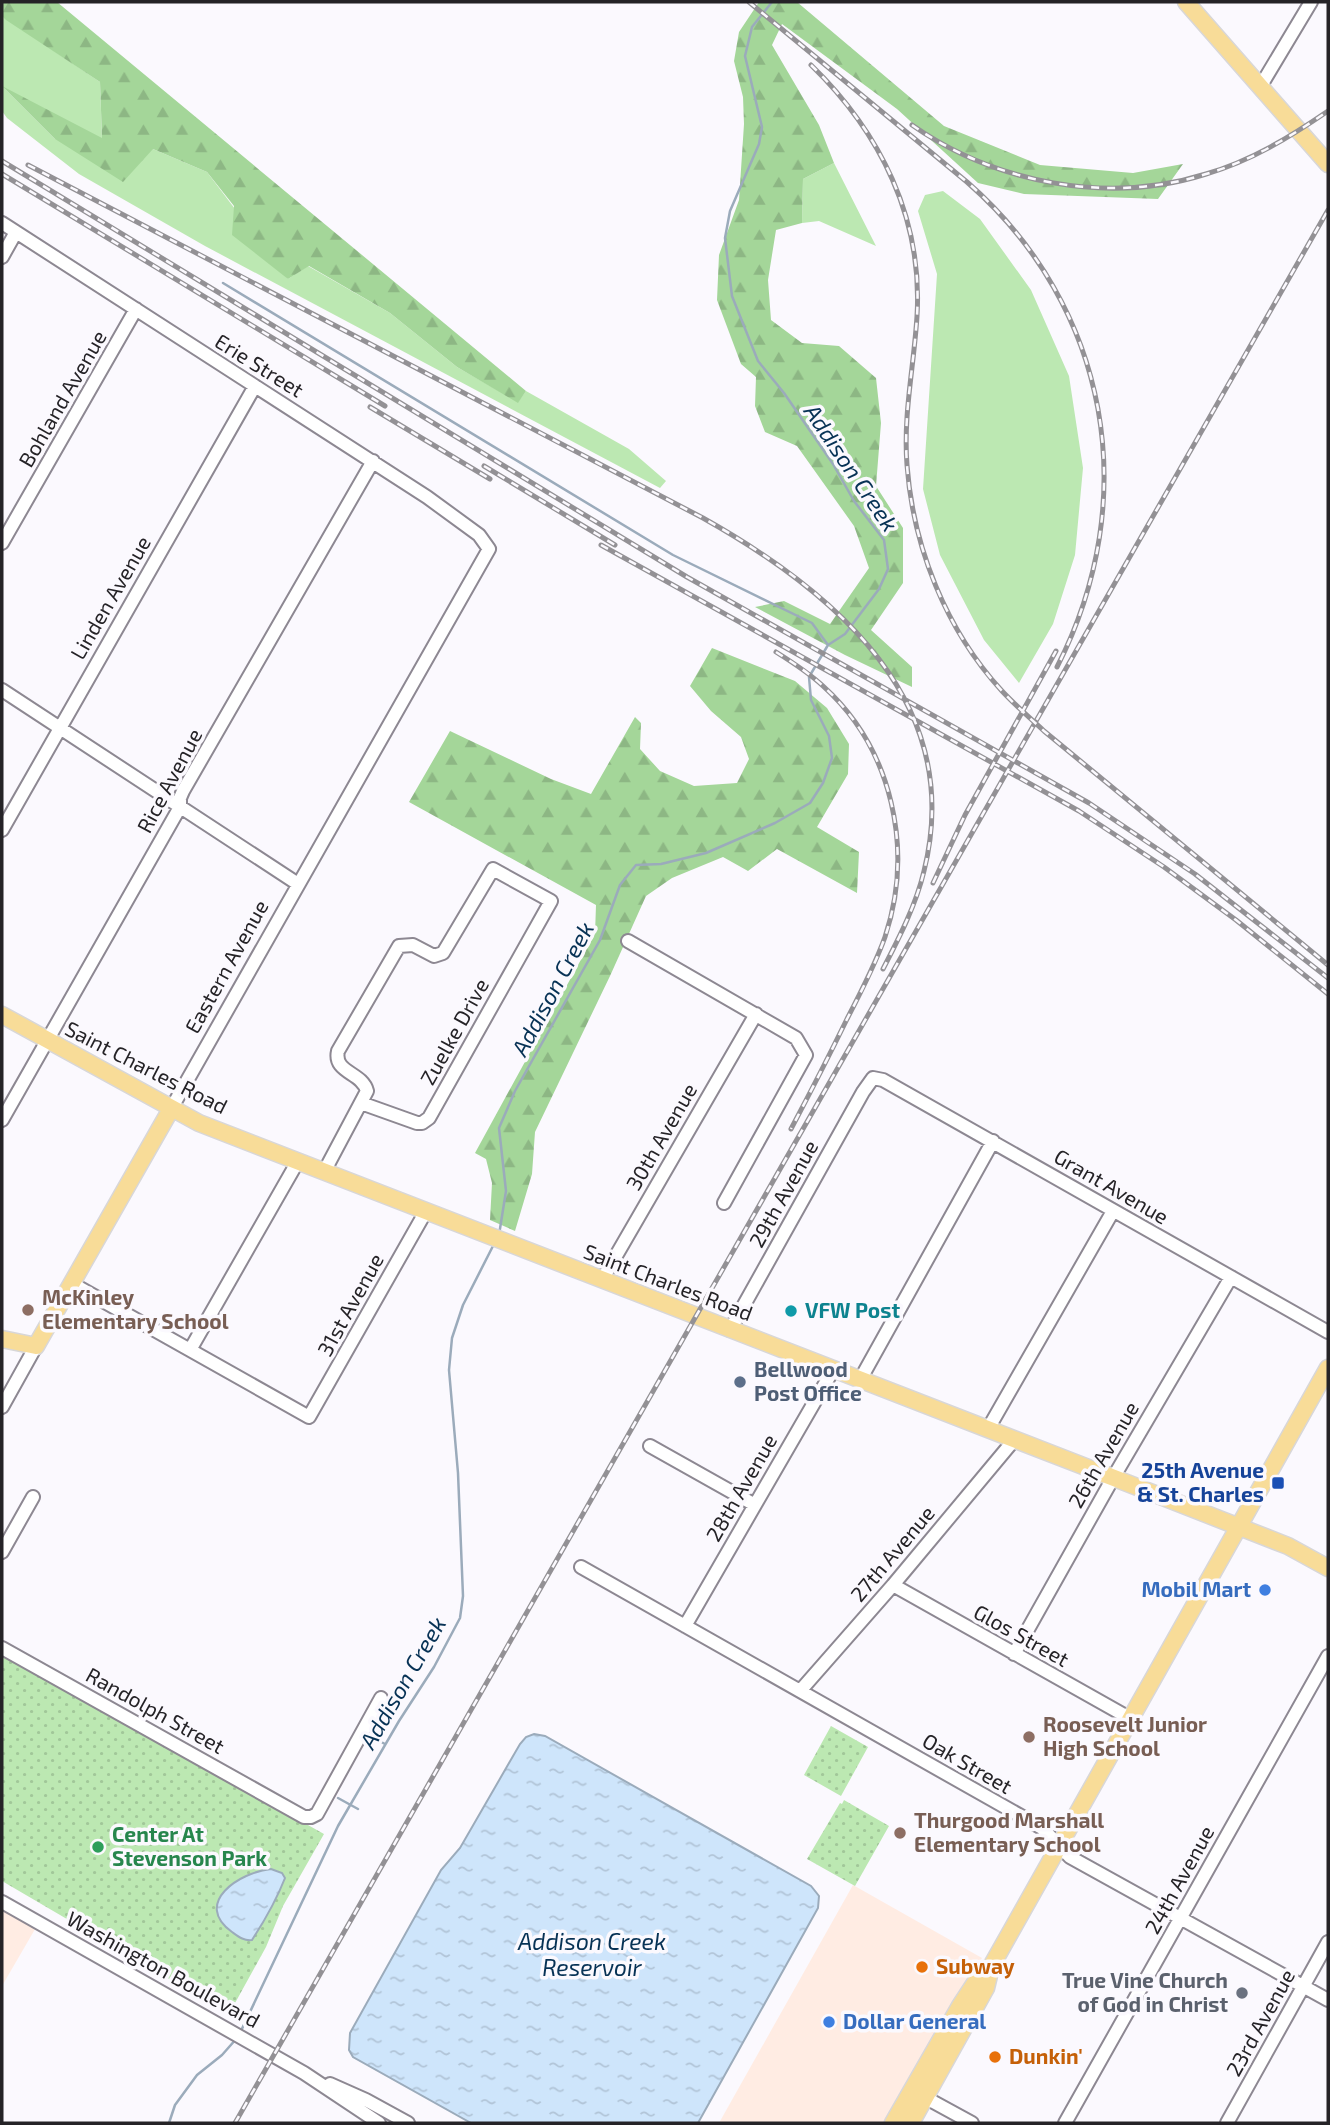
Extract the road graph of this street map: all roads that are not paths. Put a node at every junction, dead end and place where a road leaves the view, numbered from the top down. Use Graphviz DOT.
graph roads {
  1 [pos="1186,2"];
  2 [pos="1311,2"];
  3 [pos="1260,88"];
  4 [pos="1328,163"];
  5 [pos="2,223"];
  6 [pos="16,232"];
  7 [pos="2,257"];
  8 [pos="136,309"];
  9 [pos="255,386"];
  10 [pos="373,461"];
  11 [pos="2,544"];
  12 [pos="489,548"];
  13 [pos="2,690"];
  14 [pos="60,726"];
  15 [pos="180,807"];
  16 [pos="2,830"];
  17 [pos="299,884"];
  18 [pos="628,941"];
  19 [pos="755,1014"];
  20 [pos="2,1015"];
  21 [pos="48,1041"];
  22 [pos="873,1078"];
  23 [pos="361,1103"];
  24 [pos="172,1109"];
  25 [pos="2,1120"];
  26 [pos="993,1141"];
  27 [pos="298,1161"];
  28 [pos="324,1172"];
  29 [pos="724,1203"];
  30 [pos="426,1211"];
  31 [pos="1113,1211"];
  32 [pos="1231,1277"];
  33 [pos="602,1280"];
  34 [pos="71,1283"];
  35 [pos="730,1330"];
  36 [pos="1328,1332"];
  37 [pos="2,1339"];
  38 [pos="36,1346"];
  39 [pos="190,1350"];
  40 [pos="1328,1368"];
  41 [pos="833,1370"];
  42 [pos="860,1380"];
  43 [pos="2,1407"];
  44 [pos="988,1430"];
  45 [pos="1014,1440"];
  46 [pos="650,1446"];
  47 [pos="1113,1478"];
  48 [pos="33,1497"];
  49 [pos="755,1505"];
  50 [pos="1238,1528"];
  51 [pos="2,1552"];
  52 [pos="581,1567"];
  53 [pos="1328,1567"];
  54 [pos="893,1585"];
  55 [pos="685,1626"];
  56 [pos="2,1648"];
  57 [pos="1014,1654"];
  58 [pos="1328,1656"];
  59 [pos="800,1691"];
  60 [pos="381,1698"];
  61 [pos="1131,1719"];
  62 [pos="1059,1846"];
  63 [pos="2,1902"];
  64 [pos="1181,1918"];
  65 [pos="1328,1942"];
  66 [pos="1303,1986"];
  67 [pos="1328,2000"];
  68 [pos="304,2073"];
  69 [pos="919,2093"];
  70 [pos="379,2123"];
  71 [pos="408,2123"];
  72 [pos="893,2123"];
  73 [pos="911,2123"];
  74 [pos="972,2123"];
  75 [pos="1065,2123"];
  76 [pos="1227,2123"];
  1 -- 3 [label="main road"];
  2 -- 3 [label="street"];
  3 -- 4 [label="main road"];
  5 -- 6 [label="street, Erie Street"];
  6 -- 7 [label="street"];
  6 -- 8 [label="street, Erie Street"];
  8 -- 9 [label="street, Erie Street"];
  8 -- 11 [label="street, Bohland Avenue"];
  9 -- 10 [label="street, Erie Street"];
  9 -- 14 [label="street, Linden Avenue"];
  10 -- 12 [label="street, Erie Street"];
  10 -- 15 [label="street, Rice Avenue"];
  12 -- 17 [label="street, Eastern Avenue"];
  13 -- 14 [label="street"];
  14 -- 15 [label="street"];
  14 -- 16 [label="street, Linden Avenue"];
  15 -- 17 [label="street"];
  15 -- 21 [label="street, Rice Avenue"];
  17 -- 24 [label="street, Eastern Avenue"];
  18 -- 19 [label="street"];
  19 -- 29 [label="street"];
  19 -- 33 [label="street, 30th Avenue"];
  20 -- 21 [label="main road, Saint Charles Road"];
  21 -- 24 [label="main road, Saint Charles Road"];
  21 -- 25 [label="street, Rice Avenue"];
  22 -- 26 [label="street, Grant Avenue"];
  22 -- 35 [label="street, 29th Avenue"];
  23 -- 23 [label="street, Zuelke Drive"];
  23 -- 28 [label="street"];
  24 -- 27 [label="main road, Saint Charles Road"];
  24 -- 34 [label="main road, Eastern Avenue"];
  26 -- 31 [label="street, Grant Avenue"];
  26 -- 42 [label="street"];
  27 -- 28 [label="main road, Saint Charles Road"];
  27 -- 39 [label="street"];
  28 -- 30 [label="main road, Saint Charles Road"];
  30 -- 33 [label="main road, Saint Charles Road"];
  30 -- 39 [label="street, 31st Avenue"];
  31 -- 32 [label="street, Grant Avenue"];
  31 -- 44 [label="street"];
  32 -- 36 [label="street, Grant Avenue"];
  32 -- 47 [label="street, 26th Avenue"];
  33 -- 35 [label="main road, Saint Charles Road"];
  34 -- 38 [label="main road, Eastern Avenue"];
  34 -- 39 [label="street"];
  35 -- 41 [label="main road, Saint Charles Road"];
  37 -- 38 [label="main road"];
  38 -- 43 [label="street, Eastern Avenue"];
  40 -- 50 [label="main road"];
  41 -- 42 [label="main road, Saint Charles Road"];
  41 -- 49 [label="street, 28th Avenue"];
  42 -- 44 [label="main road, Saint Charles Road"];
  44 -- 45 [label="main road, Saint Charles Road"];
  45 -- 47 [label="main road, Saint Charles Road"];
  45 -- 54 [label="street, 27th Avenue"];
  46 -- 49 [label="street"];
  47 -- 50 [label="main road, Saint Charles Road"];
  47 -- 57 [label="street, 26th Avenue"];
  48 -- 51 [label="street"];
  49 -- 55 [label="street, 28th Avenue"];
  50 -- 53 [label="main road, Saint Charles Road"];
  50 -- 61 [label="main road"];
  52 -- 55 [label="street, Oak Street"];
  54 -- 57 [label="street, Glos Street"];
  54 -- 59 [label="street, 27th Avenue"];
  55 -- 59 [label="street, Oak Street"];
  56 -- 60 [label="street, Randolph Street"];
  57 -- 61 [label="street, Glos Street"];
  58 -- 64 [label="street, 24th Avenue"];
  59 -- 62 [label="street, Oak Street"];
  61 -- 62 [label="main road"];
  62 -- 64 [label="street, Oak Street"];
  62 -- 69 [label="main road"];
  63 -- 68 [label="street, Washington Boulevard"];
  64 -- 66 [label="street, Oak Street"];
  64 -- 75 [label="street, 24th Avenue"];
  65 -- 66 [label="street, 23rd Avenue"];
  66 -- 67 [label="street, Oak Street"];
  66 -- 76 [label="street, 23rd Avenue"];
  68 -- 70 [label="street, Washington Boulevard"];
  68 -- 71 [label="street, Washington Boulevard"];
  69 -- 72 [label="main road"];
  69 -- 73 [label="main road"];
  69 -- 74 [label="street"];
}
